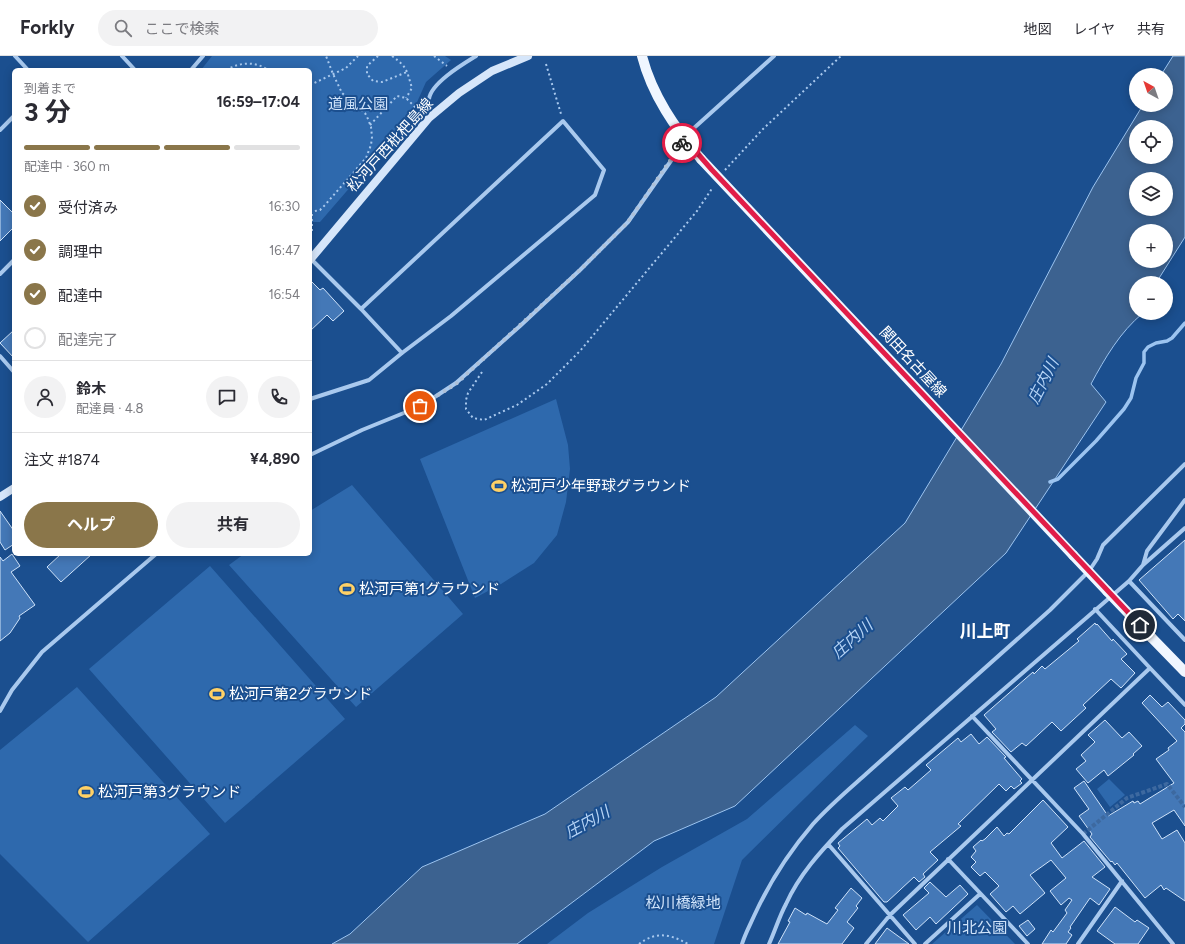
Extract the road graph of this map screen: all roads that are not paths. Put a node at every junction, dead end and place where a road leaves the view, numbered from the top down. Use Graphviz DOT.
graph roads {
  1 [pos="16,56"];
  2 [pos="122,56"];
  3 [pos="203,56"];
  4 [pos="476,56"];
  5 [pos="528,56"];
  6 [pos="642,56"];
  7 [pos="774,56"];
  8 [pos="26,68"];
  9 [pos="133,68"];
  10 [pos="193,68"];
  11 [pos="433,114"];
  12 [pos="12,118"];
  13 [pos="0,130"];
  14 [pos="685,139"];
  15 [pos="312,257"];
  16 [pos="312,261"];
  17 [pos="12,262"];
  18 [pos="0,274"];
  19 [pos="361,309"];
  20 [pos="402,353"];
  21 [pos="0,356"];
  22 [pos="12,370"];
  23 [pos="312,398"];
  24 [pos="312,454"];
  25 [pos="1185,464"];
  26 [pos="12,489"];
  27 [pos="0,497"];
  28 [pos="1185,500"];
  29 [pos="1185,528"];
  30 [pos="154,556"];
  31 [pos="1143,566"];
  32 [pos="1089,571"];
  33 [pos="1129,581"];
  34 [pos="1095,609"];
  35 [pos="1185,640"];
  36 [pos="1150,668"];
  37 [pos="1185,672"];
  38 [pos="1185,705"];
  39 [pos="0,711"];
  40 [pos="972,716"];
  41 [pos="1032,779"];
  42 [pos="828,844"];
  43 [pos="948,859"];
  44 [pos="1122,881"];
  45 [pos="980,894"];
  46 [pos="890,915"];
  47 [pos="742,944"];
  48 [pos="769,944"];
  49 [pos="866,944"];
  50 [pos="915,944"];
  51 [pos="925,944"];
  52 [pos="1028,944"];
  53 [pos="1078,944"];
  54 [pos="1173,944"];
  1 -- 8 [label="street"];
  2 -- 9 [label="street"];
  3 -- 10 [label="street"];
  4 -- 11 [label="street"];
  5 -- 11 [label="main road, 松河戸西枇杷島線"];
  6 -- 14 [label="main road, 関田名古屋線"];
  7 -- 14 [label="street"];
  11 -- 15 [label="main road, 松河戸西枇杷島線"];
  12 -- 13 [label="street"];
  14 -- 24 [label="street"];
  14 -- 32 [label="main road, 関田名古屋線, bridge"];
  16 -- 19 [label="street"];
  17 -- 18 [label="street"];
  19 -- 20 [label="street"];
  19 -- 20 [label="street"];
  20 -- 23 [label="street"];
  21 -- 22 [label="street"];
  25 -- 32 [label="street"];
  26 -- 27 [label="main road"];
  28 -- 31 [label="street"];
  29 -- 31 [label="street"];
  30 -- 39 [label="street"];
  31 -- 33 [label="street"];
  32 -- 37 [label="main road, 関田名古屋線, bridge"];
  32 -- 47 [label="street"];
  33 -- 34 [label="street"];
  33 -- 35 [label="street"];
  34 -- 36 [label="street"];
  34 -- 40 [label="street"];
  36 -- 38 [label="street"];
  36 -- 41 [label="street"];
  40 -- 41 [label="street"];
  40 -- 42 [label="street"];
  41 -- 43 [label="street"];
  41 -- 44 [label="street"];
  42 -- 46 [label="street"];
  42 -- 48 [label="street"];
  43 -- 45 [label="street"];
  43 -- 46 [label="street"];
  44 -- 53 [label="street"];
  44 -- 54 [label="street"];
  45 -- 51 [label="street"];
  45 -- 52 [label="street"];
  46 -- 49 [label="street"];
  46 -- 50 [label="street"];
}
